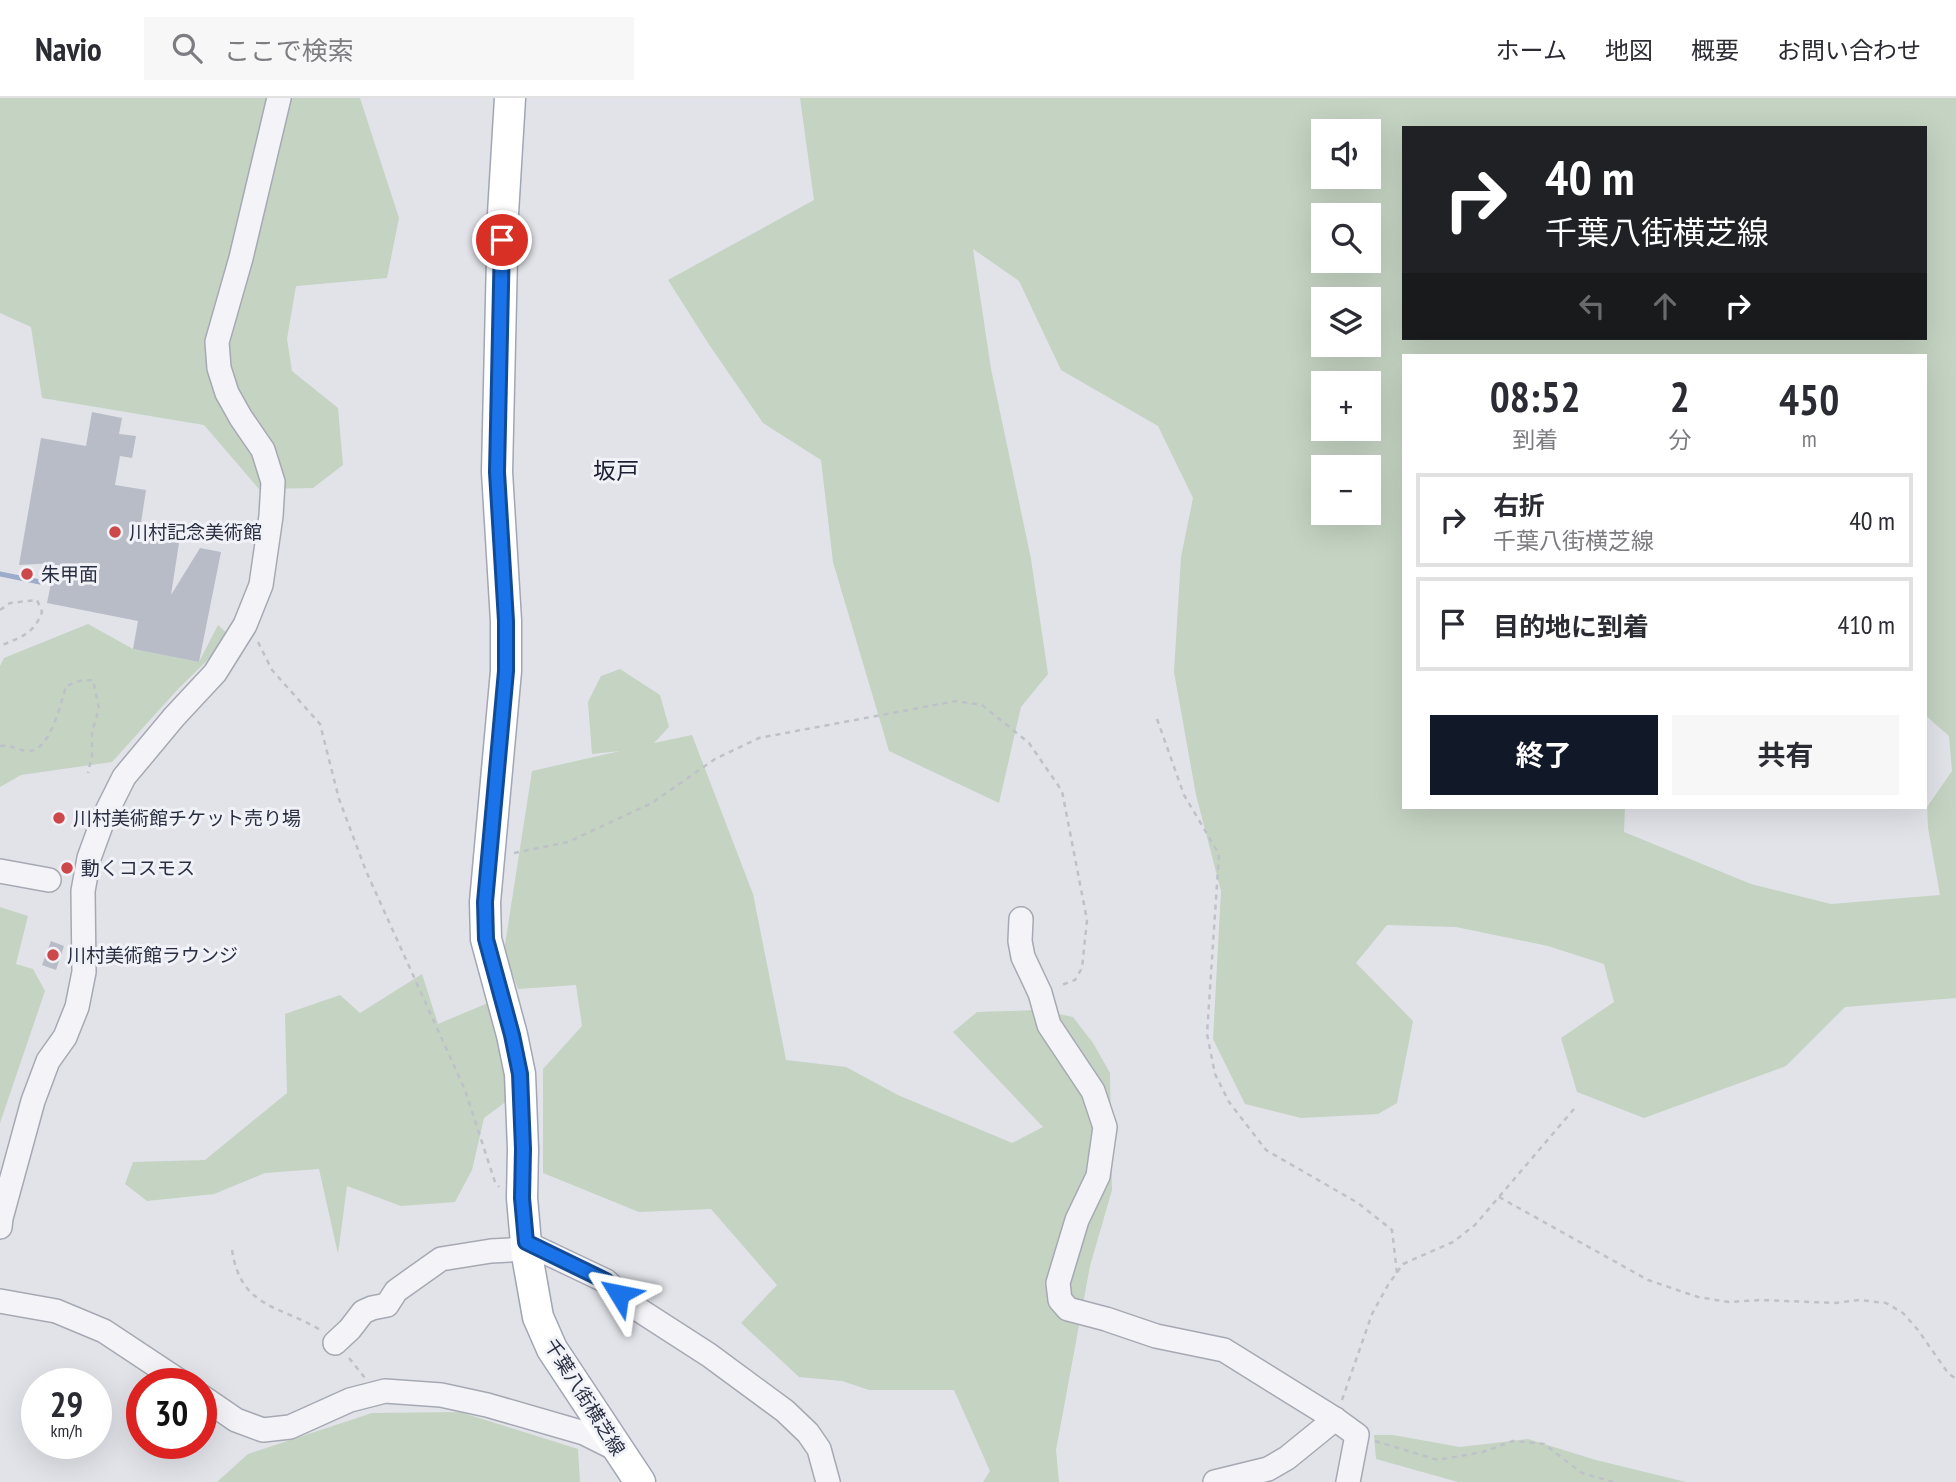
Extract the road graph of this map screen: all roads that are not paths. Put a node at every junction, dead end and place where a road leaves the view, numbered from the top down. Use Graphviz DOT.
graph roads {
  1 [pos="279,98"];
  2 [pos="510,98"];
  3 [pos="0,870"];
  4 [pos="49,880"];
  5 [pos="1021,919"];
  6 [pos="0,1227"];
  7 [pos="527,1246"];
  8 [pos="0,1301"];
  9 [pos="335,1343"];
  10 [pos="160,1368"];
  11 [pos="217,1407"];
  12 [pos="1335,1419"];
  13 [pos="618,1450"];
  14 [pos="640,1482"];
  15 [pos="828,1482"];
  16 [pos="1214,1482"];
  17 [pos="1348,1482"];
  1 -- 6 [label="street"];
  2 -- 7 [label="main road, 千葉八街横芝線"];
  3 -- 4 [label="street"];
  5 -- 12 [label="street"];
  7 -- 9 [label="street"];
  7 -- 13 [label="main road, 千葉八街横芝線"];
  7 -- 15 [label="street"];
  8 -- 10 [label="street"];
  11 -- 13 [label="street"];
  12 -- 16 [label="street"];
  12 -- 17 [label="street"];
  13 -- 14 [label="main road, 千葉八街横芝線"];
}
